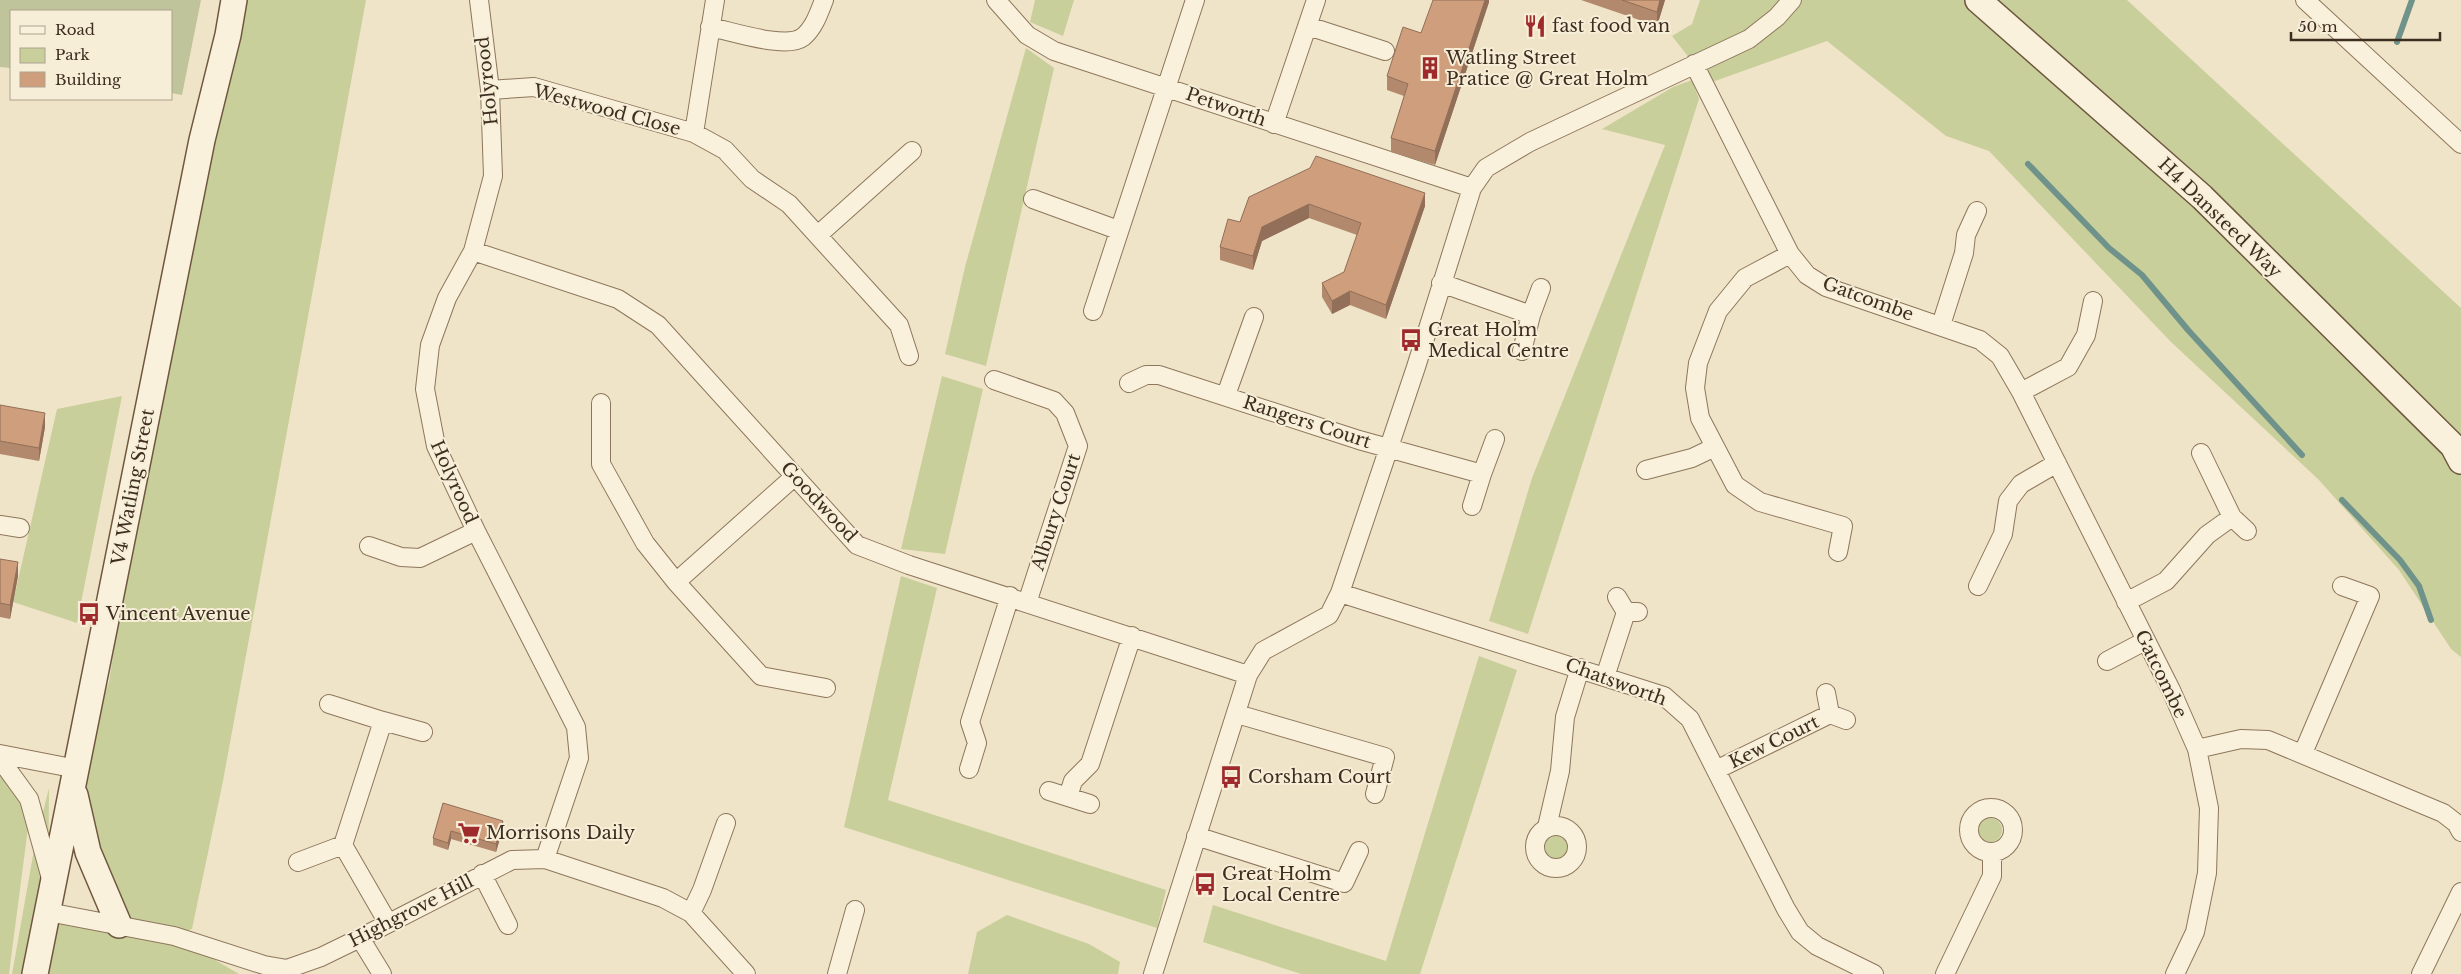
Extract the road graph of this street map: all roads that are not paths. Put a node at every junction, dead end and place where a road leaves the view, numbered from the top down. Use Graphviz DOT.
graph roads {
  1 [pos="234,0"];
  2 [pos="479,0"];
  3 [pos="715,0"];
  4 [pos="824,0"];
  5 [pos="996,0"];
  6 [pos="1195,0"];
  7 [pos="1316,0"];
  8 [pos="1792,0"];
  9 [pos="1979,0"];
  10 [pos="2305,0"];
  11 [pos="1308,26"];
  12 [pos="710,27"];
  13 [pos="1385,50"];
  14 [pos="1694,64"];
  15 [pos="1166,87"];
  16 [pos="490,90"];
  17 [pos="1274,124"];
  18 [pos="694,133"];
  19 [pos="2461,144"];
  20 [pos="912,152"];
  21 [pos="1472,188"];
  22 [pos="1033,199"];
  23 [pos="1977,211"];
  24 [pos="1118,230"];
  25 [pos="818,235"];
  26 [pos="473,251"];
  27 [pos="1790,254"];
  28 [pos="1442,284"];
  29 [pos="1541,288"];
  30 [pos="2093,301"];
  31 [pos="1093,311"];
  32 [pos="1531,315"];
  33 [pos="1254,317"];
  34 [pos="1941,325"];
  35 [pos="1522,351"];
  36 [pos="909,356"];
  37 [pos="994,380"];
  38 [pos="1129,383"];
  39 [pos="2021,392"];
  40 [pos="1226,395"];
  41 [pos="601,404"];
  42 [pos="1495,439"];
  43 [pos="1714,447"];
  44 [pos="1389,448"];
  45 [pos="2458,452"];
  46 [pos="2201,453"];
  47 [pos="2057,463"];
  48 [pos="1646,470"];
  49 [pos="1482,474"];
  50 [pos="795,476"];
  51 [pos="1472,506"];
  52 [pos="2232,517"];
  53 [pos="0,525"];
  54 [pos="20,528"];
  55 [pos="476,531"];
  56 [pos="2247,531"];
  57 [pos="369,546"];
  58 [pos="1838,552"];
  59 [pos="676,582"];
  60 [pos="1978,586"];
  61 [pos="2342,586"];
  62 [pos="1340,593"];
  63 [pos="1010,596"];
  64 [pos="1027,602"];
  65 [pos="2126,602"];
  66 [pos="1627,607"];
  67 [pos="1132,636"];
  68 [pos="2145,642"];
  69 [pos="2107,661"];
  70 [pos="1580,668"];
  71 [pos="1248,675"];
  72 [pos="1605,676"];
  73 [pos="826,688"];
  74 [pos="1826,693"];
  75 [pos="329,704"];
  76 [pos="1237,714"];
  77 [pos="384,721"];
  78 [pos="423,732"];
  79 [pos="2197,749"];
  80 [pos="2303,753"];
  81 [pos="0,754"];
  82 [pos="0,759"];
  83 [pos="969,769"];
  84 [pos="1718,769"];
  85 [pos="75,777"];
  86 [pos="1049,791"];
  87 [pos="1375,794"];
  88 [pos="1068,797"];
  89 [pos="1090,804"];
  90 [pos="726,823"];
  91 [pos="1548,827"];
  92 [pos="2461,832"];
  93 [pos="1196,836"];
  94 [pos="343,845"];
  95 [pos="1359,851"];
  96 [pos="1992,852"];
  97 [pos="545,859"];
  98 [pos="298,862"];
  99 [pos="482,874"];
  100 [pos="52,885"];
  101 [pos="2461,892"];
  102 [pos="855,910"];
  103 [pos="48,912"];
  104 [pos="691,913"];
  105 [pos="388,924"];
  106 [pos="119,925"];
  107 [pos="508,925"];
  108 [pos="360,938"];
  109 [pos="263,970"];
  110 [pos="35,974"];
  111 [pos="382,974"];
  112 [pos="746,974"];
  113 [pos="836,974"];
  114 [pos="1153,974"];
  115 [pos="1874,974"];
  116 [pos="1945,974"];
  117 [pos="2176,974"];
  118 [pos="2421,974"];
  1 -- 85 [label="street, V4 Watling Street"];
  2 -- 16 [label="street, Holyrood"];
  3 -- 12 [label="street, Westwood Close"];
  4 -- 12 [label="street"];
  5 -- 15 [label="street, Petworth"];
  6 -- 15 [label="street"];
  7 -- 11 [label="street"];
  8 -- 14 [label="street"];
  9 -- 45 [label="street, H4 Dansteed Way"];
  10 -- 19 [label="street"];
  11 -- 13 [label="street"];
  11 -- 17 [label="street"];
  12 -- 18 [label="street, Westwood Close"];
  14 -- 21 [label="street"];
  14 -- 27 [label="street, Gatcombe"];
  15 -- 17 [label="street, Petworth"];
  15 -- 24 [label="street"];
  16 -- 18 [label="street, Westwood Close"];
  16 -- 26 [label="street, Holyrood"];
  17 -- 21 [label="street, Petworth"];
  18 -- 25 [label="street, Westwood Close"];
  20 -- 25 [label="street"];
  21 -- 28 [label="street"];
  22 -- 24 [label="street"];
  23 -- 34 [label="street"];
  24 -- 31 [label="street"];
  25 -- 36 [label="street, Westwood Close"];
  26 -- 50 [label="street, Goodwood"];
  26 -- 55 [label="street, Holyrood"];
  27 -- 34 [label="street, Gatcombe"];
  27 -- 43 [label="street"];
  28 -- 32 [label="street"];
  28 -- 44 [label="street"];
  29 -- 32 [label="street"];
  30 -- 39 [label="street"];
  32 -- 35 [label="street"];
  33 -- 40 [label="street, Rangers Court"];
  34 -- 39 [label="street, Gatcombe"];
  37 -- 64 [label="street, Albury Court"];
  38 -- 40 [label="street, Rangers Court"];
  39 -- 47 [label="street, Gatcombe"];
  40 -- 44 [label="street, Rangers Court"];
  41 -- 59 [label="street"];
  42 -- 49 [label="street"];
  43 -- 48 [label="street"];
  43 -- 58 [label="street"];
  44 -- 49 [label="street, Rangers Court"];
  44 -- 62 [label="street"];
  46 -- 52 [label="street"];
  47 -- 60 [label="street"];
  47 -- 65 [label="street, Gatcombe"];
  49 -- 51 [label="street"];
  50 -- 59 [label="street"];
  50 -- 63 [label="street, Goodwood"];
  52 -- 56 [label="street"];
  52 -- 65 [label="street"];
  53 -- 54 [label="street"];
  55 -- 57 [label="street"];
  55 -- 97 [label="street, Holyrood"];
  59 -- 73 [label="street"];
  61 -- 80 [label="street"];
  62 -- 70 [label="street, Chatsworth"];
  62 -- 71 [label="street"];
  63 -- 64 [label="street, Goodwood"];
  63 -- 83 [label="street"];
  64 -- 67 [label="street, Goodwood"];
  65 -- 68 [label="street, Gatcombe"];
  66 -- 72 [label="street"];
  67 -- 71 [label="street, Goodwood"];
  67 -- 88 [label="street"];
  68 -- 69 [label="street"];
  68 -- 79 [label="street, Gatcombe"];
  70 -- 72 [label="street, Chatsworth"];
  70 -- 91 [label="street"];
  71 -- 76 [label="street"];
  72 -- 84 [label="street, Chatsworth"];
  74 -- 84 [label="street, Kew Court"];
  75 -- 77 [label="street"];
  76 -- 87 [label="street"];
  76 -- 93 [label="street"];
  77 -- 78 [label="street"];
  77 -- 94 [label="street"];
  79 -- 80 [label="street"];
  79 -- 117 [label="street, Gatcombe"];
  80 -- 92 [label="street"];
  81 -- 85 [label="street"];
  82 -- 100 [label="street"];
  84 -- 115 [label="street, Chatsworth"];
  85 -- 100 [label="street, V4 Watling Street"];
  85 -- 106 [label="street"];
  86 -- 88 [label="street"];
  88 -- 89 [label="street"];
  90 -- 104 [label="street"];
  93 -- 95 [label="street"];
  93 -- 114 [label="street"];
  94 -- 98 [label="street"];
  94 -- 105 [label="street"];
  96 -- 116 [label="street"];
  97 -- 99 [label="street, Highgrove Hill"];
  97 -- 104 [label="street, Highgrove Hill"];
  99 -- 105 [label="street, Highgrove Hill"];
  99 -- 107 [label="street"];
  100 -- 103 [label="street, V4 Watling Street"];
  101 -- 118 [label="street"];
  102 -- 113 [label="street"];
  103 -- 106 [label="street, Highgrove Hill"];
  103 -- 110 [label="street, V4 Watling Street"];
  104 -- 112 [label="street, Highgrove Hill"];
  105 -- 108 [label="street, Highgrove Hill"];
  106 -- 109 [label="street, Highgrove Hill"];
  108 -- 109 [label="street, Highgrove Hill"];
  108 -- 111 [label="street"];
}
